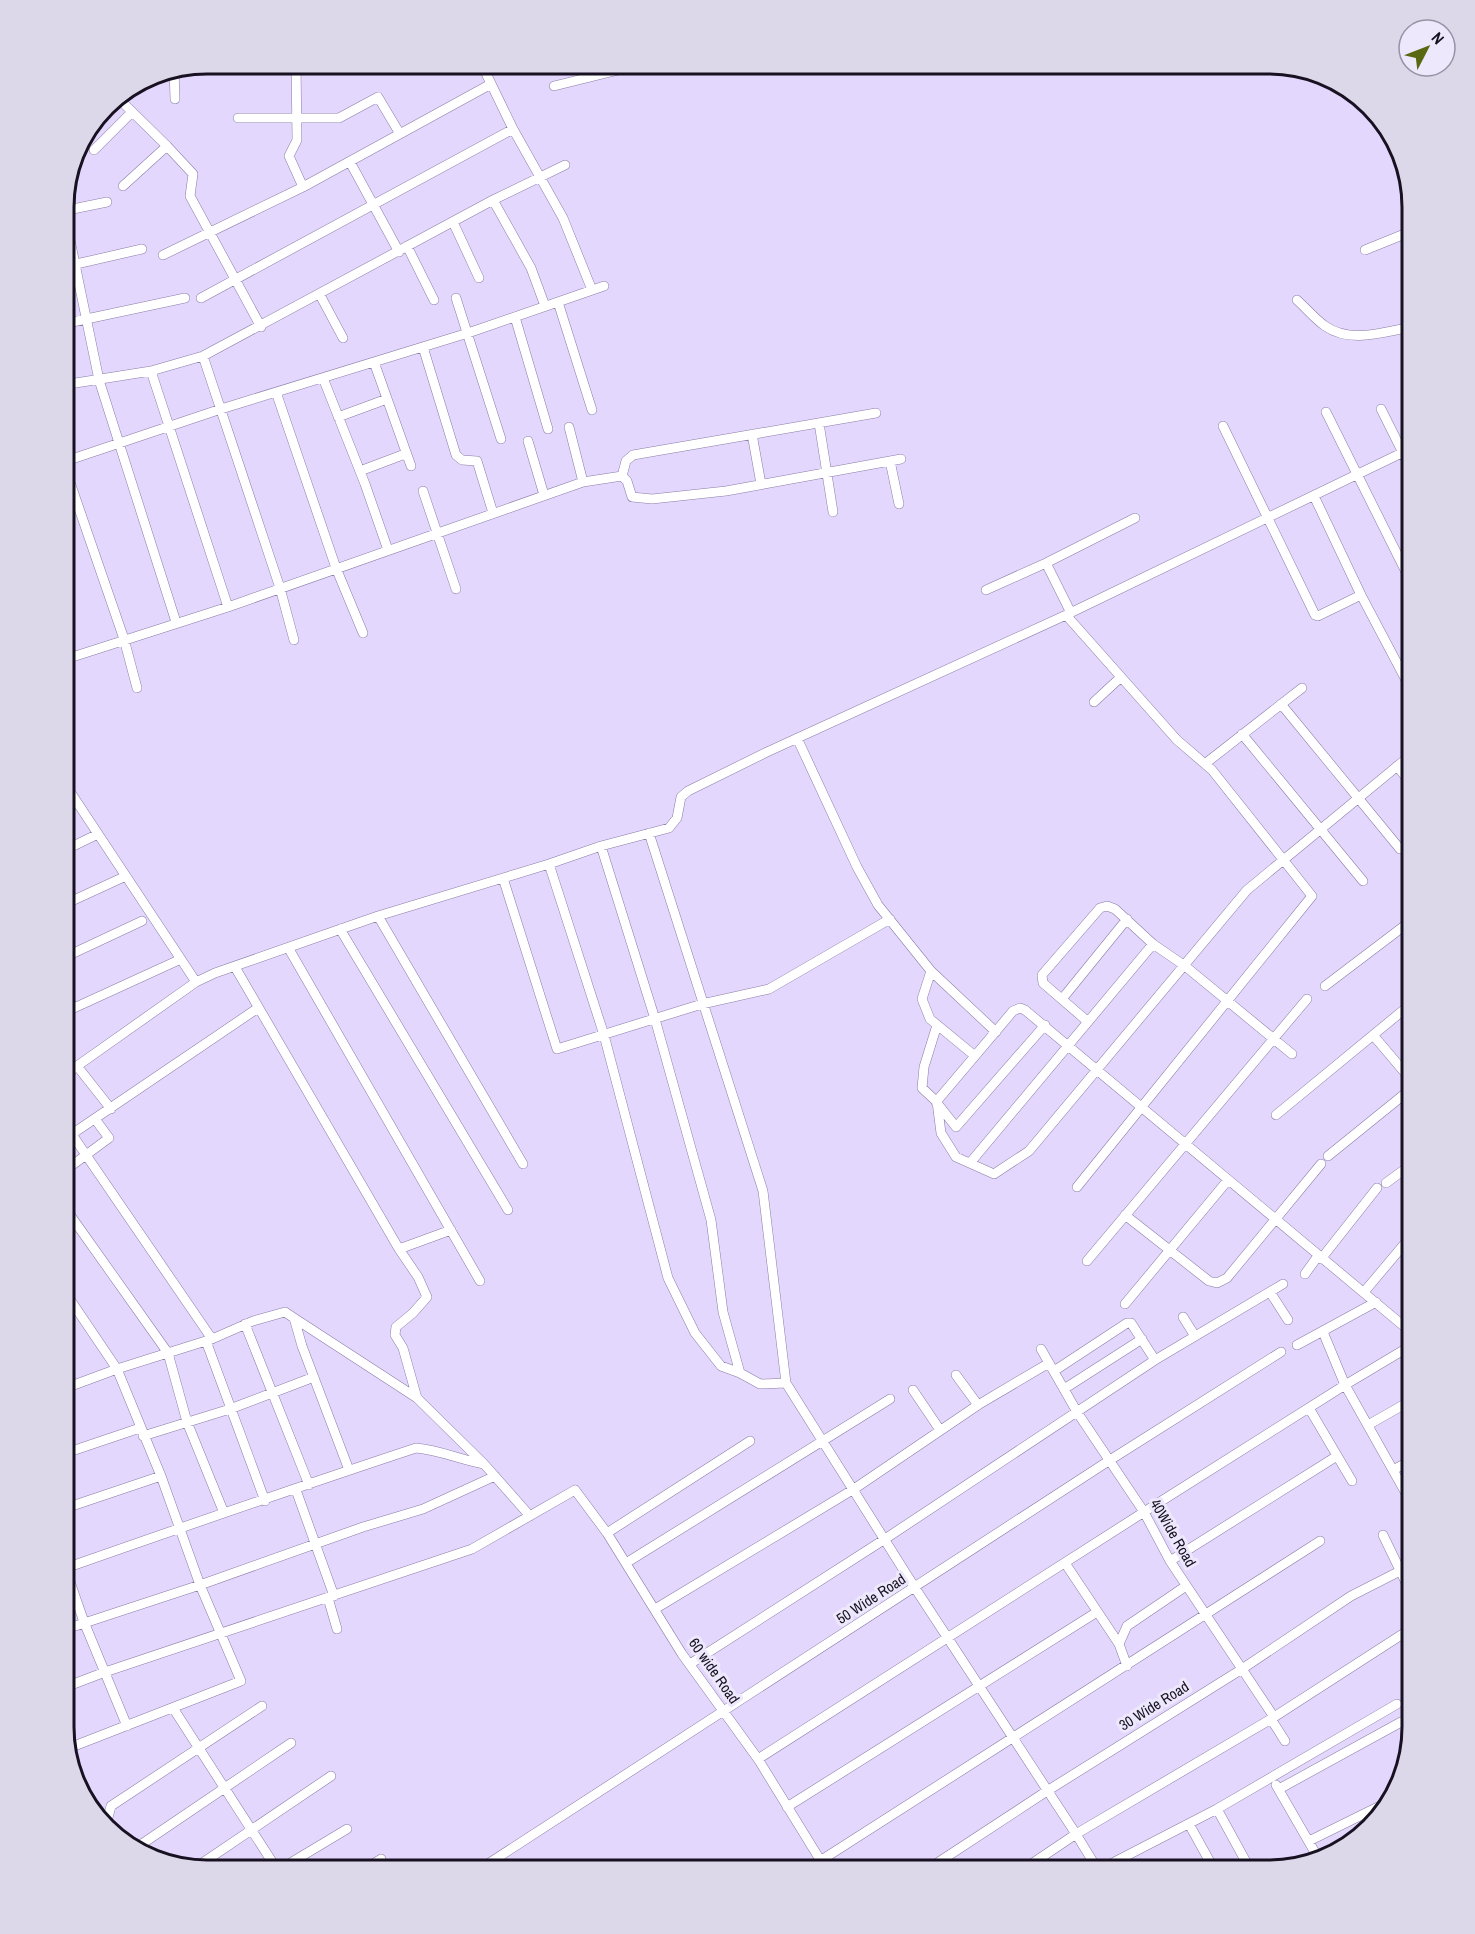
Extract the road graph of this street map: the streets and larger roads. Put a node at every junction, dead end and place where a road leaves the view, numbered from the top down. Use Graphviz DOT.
graph roads {
  1 [pos="296,74"];
  2 [pos="487,74"];
  3 [pos="604,74"];
  4 [pos="174,77"];
  5 [pos="491,84"];
  6 [pos="554,87"];
  7 [pos="175,99"];
  8 [pos="123,103"];
  9 [pos="132,112"];
  10 [pos="297,117"];
  11 [pos="238,118"];
  12 [pos="513,129"];
  13 [pos="400,134"];
  14 [pos="167,146"];
  15 [pos="94,150"];
  16 [pos="350,162"];
  17 [pos="565,165"];
  18 [pos="540,177"];
  19 [pos="123,186"];
  20 [pos="303,187"];
  21 [pos="494,200"];
  22 [pos="107,202"];
  23 [pos="371,204"];
  24 [pos="74,209"];
  25 [pos="453,222"];
  26 [pos="210,234"];
  27 [pos="1402,235"];
  28 [pos="142,249"];
  29 [pos="403,249"];
  30 [pos="1365,250"];
  31 [pos="74,255"];
  32 [pos="163,255"];
  33 [pos="76,264"];
  34 [pos="479,278"];
  35 [pos="235,279"];
  36 [pos="604,286"];
  37 [pos="592,290"];
  38 [pos="320,294"];
  39 [pos="185,298"];
  40 [pos="201,298"];
  41 [pos="456,298"];
  42 [pos="434,300"];
  43 [pos="1298,300"];
  44 [pos="558,302"];
  45 [pos="545,306"];
  46 [pos="515,317"];
  47 [pos="87,319"];
  48 [pos="74,322"];
  49 [pos="261,327"];
  50 [pos="1402,329"];
  51 [pos="468,333"];
  52 [pos="343,338"];
  53 [pos="423,347"];
  54 [pos="203,356"];
  55 [pos="374,362"];
  56 [pos="152,371"];
  57 [pos="323,378"];
  58 [pos="99,380"];
  59 [pos="74,383"];
  60 [pos="276,392"];
  61 [pos="387,399"];
  62 [pos="221,409"];
  63 [pos="1381,409"];
  64 [pos="592,410"];
  65 [pos="1326,412"];
  66 [pos="876,413"];
  67 [pos="338,417"];
  68 [pos="819,423"];
  69 [pos="170,426"];
  70 [pos="1223,426"];
  71 [pos="569,427"];
  72 [pos="548,429"];
  73 [pos="752,434"];
  74 [pos="501,439"];
  75 [pos="528,441"];
  76 [pos="1402,442"];
  77 [pos="119,443"];
  78 [pos="405,454"];
  79 [pos="1402,454"];
  80 [pos="74,458"];
  81 [pos="901,459"];
  82 [pos="890,461"];
  83 [pos="411,466"];
  84 [pos="360,471"];
  85 [pos="827,472"];
  86 [pos="1357,475"];
  87 [pos="622,476"];
  88 [pos="583,482"];
  89 [pos="761,484"];
  90 [pos="423,490"];
  91 [pos="74,494"];
  92 [pos="544,495"];
  93 [pos="1314,496"];
  94 [pos="899,504"];
  95 [pos="833,512"];
  96 [pos="493,513"];
  97 [pos="1135,518"];
  98 [pos="1268,518"];
  99 [pos="437,533"];
  100 [pos="388,550"];
  101 [pos="1046,563"];
  102 [pos="1402,564"];
  103 [pos="336,568"];
  104 [pos="280,588"];
  105 [pos="456,589"];
  106 [pos="986,590"];
  107 [pos="1361,595"];
  108 [pos="228,607"];
  109 [pos="1069,614"];
  110 [pos="176,622"];
  111 [pos="363,633"];
  112 [pos="124,639"];
  113 [pos="294,640"];
  114 [pos="74,656"];
  115 [pos="1402,673"];
  116 [pos="1121,677"];
  117 [pos="137,688"];
  118 [pos="1302,688"];
  119 [pos="1094,702"];
  120 [pos="1281,704"];
  121 [pos="1242,734"];
  122 [pos="797,738"];
  123 [pos="1402,762"];
  124 [pos="1206,763"];
  125 [pos="1397,766"];
  126 [pos="1402,773"];
  127 [pos="1358,798"];
  128 [pos="74,805"];
  129 [pos="1321,829"];
  130 [pos="649,833"];
  131 [pos="98,834"];
  132 [pos="74,846"];
  133 [pos="601,846"];
  134 [pos="1400,849"];
  135 [pos="1283,859"];
  136 [pos="549,864"];
  137 [pos="126,876"];
  138 [pos="503,878"];
  139 [pos="1363,881"];
  140 [pos="74,900"];
  141 [pos="378,916"];
  142 [pos="890,919"];
  143 [pos="1127,920"];
  144 [pos="142,921"];
  145 [pos="1402,928"];
  146 [pos="340,929"];
  147 [pos="1153,944"];
  148 [pos="289,949"];
  149 [pos="74,953"];
  150 [pos="181,959"];
  151 [pos="1185,966"];
  152 [pos="234,967"];
  153 [pos="931,971"];
  154 [pos="196,982"];
  155 [pos="1325,986"];
  156 [pos="1062,999"];
  157 [pos="1307,999"];
  158 [pos="1228,1002"];
  159 [pos="702,1004"];
  160 [pos="74,1008"];
  161 [pos="258,1008"];
  162 [pos="1402,1011"];
  163 [pos="655,1019"];
  164 [pos="1087,1021"];
  165 [pos="937,1024"];
  166 [pos="1045,1025"];
  167 [pos="996,1032"];
  168 [pos="604,1035"];
  169 [pos="1373,1035"];
  170 [pos="1274,1040"];
  171 [pos="1067,1044"];
  172 [pos="1292,1054"];
  173 [pos="975,1056"];
  174 [pos="77,1066"];
  175 [pos="74,1068"];
  176 [pos="1402,1069"];
  177 [pos="1097,1070"];
  178 [pos="1402,1096"];
  179 [pos="937,1102"];
  180 [pos="111,1108"];
  181 [pos="1142,1108"];
  182 [pos="1276,1115"];
  183 [pos="95,1119"];
  184 [pos="74,1133"];
  185 [pos="74,1137"];
  186 [pos="1184,1144"];
  187 [pos="86,1155"];
  188 [pos="1328,1156"];
  189 [pos="970,1163"];
  190 [pos="74,1164"];
  191 [pos="523,1164"];
  192 [pos="1321,1164"];
  193 [pos="1402,1171"];
  194 [pos="1228,1180"];
  195 [pos="1386,1183"];
  196 [pos="1077,1187"];
  197 [pos="1377,1188"];
  198 [pos="508,1210"];
  199 [pos="1125,1215"];
  200 [pos="1275,1218"];
  201 [pos="74,1221"];
  202 [pos="451,1230"];
  203 [pos="1402,1247"];
  204 [pos="399,1249"];
  205 [pos="1171,1251"];
  206 [pos="1320,1258"];
  207 [pos="1087,1261"];
  208 [pos="1305,1274"];
  209 [pos="480,1281"];
  210 [pos="1283,1284"];
  211 [pos="1270,1292"];
  212 [pos="1364,1292"];
  213 [pos="1376,1302"];
  214 [pos="1125,1304"];
  215 [pos="74,1305"];
  216 [pos="1183,1317"];
  217 [pos="294,1318"];
  218 [pos="1288,1320"];
  219 [pos="1402,1323"];
  220 [pos="245,1324"];
  221 [pos="1323,1332"];
  222 [pos="1195,1336"];
  223 [pos="1142,1339"];
  224 [pos="209,1340"];
  225 [pos="1297,1346"];
  226 [pos="1041,1349"];
  227 [pos="1402,1351"];
  228 [pos="1281,1352"];
  229 [pos="168,1353"];
  230 [pos="1155,1360"];
  231 [pos="1051,1367"];
  232 [pos="117,1369"];
  233 [pos="740,1373"];
  234 [pos="956,1375"];
  235 [pos="314,1377"];
  236 [pos="786,1383"];
  237 [pos="74,1385"];
  238 [pos="1345,1385"];
  239 [pos="1064,1389"];
  240 [pos="914,1390"];
  241 [pos="273,1393"];
  242 [pos="417,1398"];
  243 [pos="890,1399"];
  244 [pos="978,1405"];
  245 [pos="1402,1406"];
  246 [pos="1309,1408"];
  247 [pos="230,1409"];
  248 [pos="1077,1412"];
  249 [pos="188,1422"];
  250 [pos="1368,1425"];
  251 [pos="940,1430"];
  252 [pos="142,1432"];
  253 [pos="750,1441"];
  254 [pos="821,1442"];
  255 [pos="74,1451"];
  256 [pos="1337,1456"];
  257 [pos="1110,1460"];
  258 [pos="484,1464"];
  259 [pos="1402,1465"];
  260 [pos="349,1470"];
  261 [pos="1393,1470"];
  262 [pos="161,1476"];
  263 [pos="495,1476"];
  264 [pos="1352,1481"];
  265 [pos="309,1485"];
  266 [pos="1402,1486"];
  267 [pos="854,1489"];
  268 [pos="296,1490"];
  269 [pos="265,1501"];
  270 [pos="74,1505"];
  271 [pos="1144,1512"];
  272 [pos="224,1513"];
  273 [pos="530,1516"];
  274 [pos="179,1530"];
  275 [pos="607,1533"];
  276 [pos="1383,1534"];
  277 [pos="885,1539"];
  278 [pos="1320,1541"];
  279 [pos="315,1543"];
  280 [pos="1170,1561"];
  281 [pos="74,1563"];
  282 [pos="626,1563"];
  283 [pos="1065,1563"];
  284 [pos="1401,1570"];
  285 [pos="200,1584"];
  286 [pos="1186,1586"];
  287 [pos="915,1588"];
  288 [pos="74,1594"];
  289 [pos="331,1597"];
  290 [pos="655,1609"];
  291 [pos="1097,1612"];
  292 [pos="1206,1615"];
  293 [pos="84,1622"];
  294 [pos="74,1625"];
  295 [pos="337,1629"];
  296 [pos="221,1634"];
  297 [pos="1402,1634"];
  298 [pos="948,1638"];
  299 [pos="1119,1644"];
  300 [pos="690,1664"];
  301 [pos="1127,1666"];
  302 [pos="1242,1669"];
  303 [pos="105,1672"];
  304 [pos="74,1685"];
  305 [pos="980,1686"];
  306 [pos="1397,1704"];
  307 [pos="262,1706"];
  308 [pos="173,1708"];
  309 [pos="724,1711"];
  310 [pos="1273,1718"];
  311 [pos="1401,1722"];
  312 [pos="128,1726"];
  313 [pos="1013,1737"];
  314 [pos="1285,1741"];
  315 [pos="291,1743"];
  316 [pos="75,1746"];
  317 [pos="199,1749"];
  318 [pos="758,1759"];
  319 [pos="331,1776"];
  320 [pos="1270,1779"];
  321 [pos="225,1789"];
  322 [pos="1279,1789"];
  323 [pos="1047,1791"];
  324 [pos="787,1808"];
  325 [pos="1218,1809"];
  326 [pos="1374,1809"];
  327 [pos="108,1817"];
  328 [pos="1189,1824"];
  329 [pos="251,1829"];
  330 [pos="347,1829"];
  331 [pos="1076,1833"];
  332 [pos="1309,1841"];
  333 [pos="142,1844"];
  334 [pos="1315,1852"];
  335 [pos="206,1860"];
  336 [pos="270,1860"];
  337 [pos="295,1860"];
  338 [pos="494,1860"];
  339 [pos="819,1860"];
  340 [pos="822,1860"];
  341 [pos="943,1860"];
  342 [pos="1037,1860"];
  343 [pos="1091,1860"];
  344 [pos="1124,1860"];
  345 [pos="1209,1860"];
  346 [pos="1245,1860"];
  1 -- 10 [label="street"];
  2 -- 5 [label="street"];
  3 -- 6 [label="street"];
  4 -- 7 [label="street"];
  5 -- 12 [label="street"];
  5 -- 13 [label="street"];
  8 -- 9 [label="street"];
  9 -- 14 [label="street"];
  9 -- 15 [label="street"];
  10 -- 11 [label="street"];
  10 -- 13 [label="street"];
  10 -- 20 [label="street"];
  12 -- 18 [label="street"];
  12 -- 23 [label="street"];
  13 -- 16 [label="street"];
  14 -- 19 [label="street"];
  14 -- 26 [label="street"];
  16 -- 20 [label="street"];
  16 -- 23 [label="street"];
  17 -- 18 [label="street"];
  18 -- 21 [label="street"];
  18 -- 37 [label="street"];
  20 -- 26 [label="street"];
  21 -- 25 [label="street"];
  21 -- 45 [label="street"];
  22 -- 24 [label="street"];
  23 -- 29 [label="street"];
  23 -- 35 [label="street"];
  25 -- 29 [label="street"];
  25 -- 34 [label="street"];
  26 -- 32 [label="street"];
  26 -- 35 [label="street"];
  27 -- 30 [label="street"];
  28 -- 33 [label="street"];
  29 -- 38 [label="street"];
  29 -- 42 [label="street"];
  31 -- 33 [label="street"];
  33 -- 47 [label="street"];
  35 -- 40 [label="street"];
  35 -- 49 [label="street"];
  36 -- 37 [label="street"];
  37 -- 44 [label="street"];
  38 -- 49 [label="street"];
  38 -- 52 [label="street"];
  39 -- 47 [label="street"];
  41 -- 51 [label="street"];
  43 -- 50 [label="street"];
  44 -- 45 [label="street"];
  44 -- 64 [label="street"];
  45 -- 46 [label="street"];
  46 -- 51 [label="street"];
  46 -- 72 [label="street"];
  47 -- 48 [label="street"];
  47 -- 58 [label="street"];
  49 -- 54 [label="street"];
  51 -- 53 [label="street"];
  51 -- 74 [label="street"];
  53 -- 55 [label="street"];
  53 -- 96 [label="street"];
  54 -- 56 [label="street"];
  54 -- 62 [label="street"];
  55 -- 57 [label="street"];
  55 -- 61 [label="street"];
  56 -- 58 [label="street"];
  56 -- 69 [label="street"];
  57 -- 60 [label="street"];
  57 -- 67 [label="street"];
  58 -- 59 [label="street"];
  58 -- 77 [label="street"];
  60 -- 62 [label="street"];
  60 -- 103 [label="street"];
  61 -- 67 [label="street"];
  61 -- 78 [label="street"];
  62 -- 69 [label="street"];
  62 -- 104 [label="street"];
  63 -- 76 [label="street"];
  65 -- 86 [label="street"];
  66 -- 68 [label="street"];
  67 -- 84 [label="street"];
  68 -- 73 [label="street"];
  68 -- 85 [label="street"];
  69 -- 77 [label="street"];
  69 -- 108 [label="street"];
  70 -- 98 [label="street"];
  71 -- 88 [label="street"];
  73 -- 87 [label="street"];
  73 -- 89 [label="street"];
  75 -- 92 [label="street"];
  77 -- 80 [label="street"];
  77 -- 110 [label="street"];
  78 -- 83 [label="street"];
  78 -- 84 [label="street"];
  79 -- 86 [label="street"];
  81 -- 82 [label="street"];
  82 -- 85 [label="street"];
  82 -- 94 [label="street"];
  84 -- 100 [label="street"];
  85 -- 89 [label="street"];
  85 -- 95 [label="street"];
  86 -- 93 [label="street"];
  86 -- 102 [label="street"];
  87 -- 88 [label="street"];
  87 -- 89 [label="street"];
  88 -- 92 [label="street"];
  90 -- 99 [label="street"];
  91 -- 112 [label="street"];
  92 -- 96 [label="street"];
  93 -- 98 [label="street"];
  93 -- 107 [label="street"];
  96 -- 99 [label="street"];
  97 -- 101 [label="street"];
  98 -- 107 [label="street"];
  98 -- 109 [label="street"];
  99 -- 100 [label="street"];
  99 -- 105 [label="street"];
  100 -- 103 [label="street"];
  101 -- 106 [label="street"];
  101 -- 109 [label="street"];
  103 -- 104 [label="street"];
  103 -- 111 [label="street"];
  104 -- 108 [label="street"];
  104 -- 113 [label="street"];
  107 -- 115 [label="street"];
  108 -- 110 [label="street"];
  109 -- 116 [label="street"];
  109 -- 122 [label="street"];
  110 -- 112 [label="street"];
  112 -- 114 [label="street"];
  112 -- 117 [label="street"];
  116 -- 119 [label="street"];
  116 -- 124 [label="street"];
  118 -- 120 [label="street"];
  120 -- 121 [label="street"];
  120 -- 127 [label="street"];
  121 -- 124 [label="street"];
  121 -- 129 [label="street"];
  122 -- 130 [label="street"];
  122 -- 142 [label="street"];
  123 -- 125 [label="street"];
  124 -- 135 [label="street"];
  125 -- 126 [label="street"];
  125 -- 127 [label="street"];
  127 -- 129 [label="street"];
  127 -- 134 [label="street"];
  128 -- 131 [label="street"];
  129 -- 135 [label="street"];
  129 -- 139 [label="street"];
  130 -- 133 [label="street"];
  130 -- 159 [label="street"];
  131 -- 132 [label="street"];
  131 -- 137 [label="street"];
  133 -- 136 [label="street"];
  133 -- 163 [label="street"];
  135 -- 151 [label="street"];
  135 -- 158 [label="street"];
  136 -- 138 [label="street"];
  136 -- 168 [label="street"];
  137 -- 140 [label="street"];
  137 -- 150 [label="street"];
  138 -- 141 [label="street"];
  138 -- 168 [label="street"];
  141 -- 146 [label="street"];
  141 -- 191 [label="street"];
  142 -- 153 [label="street"];
  142 -- 159 [label="street"];
  143 -- 147 [label="street"];
  143 -- 156 [label="street"];
  143 -- 156 [label="street"];
  144 -- 149 [label="street"];
  145 -- 155 [label="street"];
  146 -- 148 [label="street"];
  146 -- 198 [label="street"];
  147 -- 151 [label="street"];
  147 -- 164 [label="street"];
  148 -- 152 [label="street"];
  148 -- 202 [label="street"];
  150 -- 154 [label="street"];
  150 -- 160 [label="street"];
  151 -- 158 [label="street"];
  151 -- 177 [label="street"];
  152 -- 154 [label="street"];
  152 -- 161 [label="street"];
  153 -- 165 [label="street"];
  153 -- 167 [label="street"];
  154 -- 174 [label="street"];
  156 -- 164 [label="street"];
  157 -- 170 [label="street"];
  158 -- 170 [label="street"];
  158 -- 181 [label="street"];
  159 -- 163 [label="street"];
  159 -- 236 [label="street"];
  161 -- 180 [label="street"];
  161 -- 204 [label="street"];
  162 -- 169 [label="street"];
  163 -- 168 [label="street"];
  163 -- 233 [label="street"];
  164 -- 171 [label="street"];
  165 -- 173 [label="street"];
  165 -- 179 [label="street"];
  166 -- 167 [label="street"];
  166 -- 171 [label="street"];
  166 -- 179 [label="street"];
  167 -- 173 [label="street"];
  168 -- 233 [label="street"];
  169 -- 176 [label="street"];
  169 -- 182 [label="street"];
  170 -- 172 [label="street"];
  170 -- 186 [label="street"];
  171 -- 177 [label="street"];
  171 -- 189 [label="street"];
  173 -- 179 [label="street"];
  174 -- 175 [label="street"];
  174 -- 180 [label="street"];
  177 -- 181 [label="street"];
  177 -- 189 [label="street"];
  178 -- 188 [label="street"];
  179 -- 189 [label="street"];
  180 -- 183 [label="street"];
  181 -- 186 [label="street"];
  181 -- 196 [label="street"];
  183 -- 184 [label="street"];
  183 -- 187 [label="street"];
  185 -- 187 [label="street"];
  186 -- 194 [label="street"];
  186 -- 199 [label="street"];
  187 -- 190 [label="street"];
  187 -- 224 [label="street"];
  192 -- 200 [label="street"];
  193 -- 195 [label="street"];
  194 -- 200 [label="street"];
  194 -- 205 [label="street"];
  197 -- 206 [label="street"];
  199 -- 205 [label="street"];
  199 -- 207 [label="street"];
  200 -- 205 [label="street"];
  200 -- 206 [label="street"];
  201 -- 229 [label="street"];
  202 -- 204 [label="street"];
  202 -- 209 [label="street"];
  203 -- 212 [label="street"];
  204 -- 242 [label="street"];
  205 -- 214 [label="street"];
  206 -- 208 [label="street"];
  206 -- 212 [label="street"];
  210 -- 211 [label="street"];
  211 -- 218 [label="street"];
  211 -- 222 [label="street"];
  212 -- 213 [label="street"];
  213 -- 219 [label="street"];
  213 -- 221 [label="street"];
  215 -- 232 [label="street"];
  216 -- 222 [label="street"];
  217 -- 220 [label="street"];
  217 -- 235 [label="street"];
  217 -- 242 [label="street"];
  220 -- 224 [label="street"];
  220 -- 241 [label="street"];
  221 -- 225 [label="street"];
  221 -- 238 [label="street"];
  222 -- 230 [label="street"];
  223 -- 230 [label="street"];
  223 -- 231 [label="street"];
  223 -- 239 [label="street"];
  224 -- 229 [label="street"];
  224 -- 247 [label="street"];
  226 -- 231 [label="street, 40Wide Road"];
  227 -- 238 [label="street"];
  228 -- 257 [label="street, 50 Wide Road"];
  229 -- 232 [label="street"];
  229 -- 249 [label="street"];
  230 -- 248 [label="street"];
  231 -- 239 [label="street, 40Wide Road"];
  231 -- 244 [label="street"];
  232 -- 237 [label="street"];
  232 -- 252 [label="street"];
  233 -- 236 [label="street"];
  234 -- 244 [label="street"];
  235 -- 241 [label="street"];
  235 -- 260 [label="street"];
  236 -- 254 [label="street"];
  238 -- 246 [label="street"];
  238 -- 250 [label="street"];
  239 -- 248 [label="street, 40Wide Road"];
  240 -- 251 [label="street"];
  241 -- 247 [label="street"];
  241 -- 265 [label="street"];
  242 -- 258 [label="street"];
  243 -- 254 [label="street"];
  244 -- 251 [label="street"];
  245 -- 250 [label="street"];
  246 -- 256 [label="street"];
  246 -- 271 [label="street"];
  247 -- 249 [label="street"];
  247 -- 269 [label="street"];
  248 -- 257 [label="street, 40Wide Road"];
  248 -- 277 [label="street"];
  249 -- 252 [label="street"];
  249 -- 272 [label="street"];
  250 -- 261 [label="street"];
  251 -- 267 [label="street"];
  252 -- 255 [label="street"];
  252 -- 262 [label="street"];
  253 -- 275 [label="street"];
  254 -- 267 [label="street"];
  254 -- 282 [label="street"];
  256 -- 264 [label="street"];
  256 -- 280 [label="street"];
  257 -- 271 [label="street, 40Wide Road"];
  257 -- 287 [label="street, 50 Wide Road"];
  258 -- 260 [label="street"];
  258 -- 263 [label="street"];
  259 -- 261 [label="street"];
  260 -- 265 [label="street"];
  261 -- 266 [label="street"];
  262 -- 270 [label="street"];
  262 -- 274 [label="street"];
  263 -- 273 [label="street"];
  263 -- 279 [label="street"];
  265 -- 268 [label="street"];
  267 -- 277 [label="street"];
  267 -- 290 [label="street"];
  268 -- 269 [label="street"];
  268 -- 279 [label="street"];
  269 -- 272 [label="street"];
  271 -- 280 [label="street, 40Wide Road"];
  271 -- 283 [label="street"];
  272 -- 274 [label="street"];
  273 -- 275 [label="street, 60 wide Road"];
  273 -- 289 [label="street"];
  274 -- 281 [label="street"];
  274 -- 285 [label="street"];
  275 -- 282 [label="street, 60 wide Road"];
  276 -- 284 [label="street"];
  277 -- 287 [label="street"];
  277 -- 300 [label="street"];
  278 -- 292 [label="street"];
  279 -- 285 [label="street"];
  279 -- 289 [label="street"];
  280 -- 286 [label="street, 40Wide Road"];
  282 -- 290 [label="street, 60 wide Road"];
  283 -- 291 [label="street"];
  283 -- 298 [label="street"];
  284 -- 302 [label="street, 30 Wide Road"];
  285 -- 293 [label="street"];
  285 -- 296 [label="street"];
  286 -- 292 [label="street, 40Wide Road"];
  286 -- 299 [label="street"];
  287 -- 298 [label="street"];
  287 -- 309 [label="street, 50 Wide Road"];
  288 -- 293 [label="street"];
  289 -- 295 [label="street"];
  289 -- 296 [label="street"];
  290 -- 300 [label="street, 60 wide Road"];
  291 -- 299 [label="street"];
  291 -- 305 [label="street"];
  292 -- 301 [label="street"];
  292 -- 302 [label="street, 40Wide Road"];
  293 -- 294 [label="street"];
  293 -- 303 [label="street"];
  296 -- 303 [label="street"];
  296 -- 308 [label="street"];
  297 -- 310 [label="street"];
  298 -- 305 [label="street"];
  298 -- 318 [label="street"];
  299 -- 301 [label="street"];
  300 -- 309 [label="street, 60 wide Road"];
  301 -- 313 [label="street"];
  302 -- 310 [label="street, 40Wide Road"];
  302 -- 323 [label="street, 30 Wide Road"];
  303 -- 304 [label="street"];
  303 -- 312 [label="street"];
  305 -- 313 [label="street"];
  305 -- 324 [label="street"];
  306 -- 320 [label="street"];
  307 -- 317 [label="street"];
  308 -- 312 [label="street"];
  308 -- 317 [label="street"];
  309 -- 318 [label="street, 60 wide Road"];
  309 -- 338 [label="street, 50 Wide Road"];
  310 -- 314 [label="street, 40Wide Road"];
  310 -- 331 [label="street"];
  311 -- 322 [label="street"];
  312 -- 316 [label="street"];
  313 -- 323 [label="street"];
  313 -- 340 [label="street"];
  315 -- 321 [label="street"];
  317 -- 321 [label="street"];
  317 -- 327 [label="street"];
  318 -- 324 [label="street, 60 wide Road"];
  319 -- 329 [label="street"];
  320 -- 322 [label="street"];
  320 -- 325 [label="street"];
  321 -- 329 [label="street"];
  321 -- 333 [label="street"];
  322 -- 332 [label="street"];
  323 -- 331 [label="street"];
  323 -- 341 [label="street, 30 Wide Road"];
  324 -- 339 [label="street, 60 wide Road"];
  325 -- 328 [label="street"];
  325 -- 346 [label="street"];
  326 -- 332 [label="street"];
  328 -- 344 [label="street"];
  328 -- 345 [label="street"];
  329 -- 335 [label="street"];
  329 -- 336 [label="street"];
  330 -- 337 [label="street"];
  331 -- 342 [label="street"];
  331 -- 343 [label="street"];
  332 -- 334 [label="street"];
}
